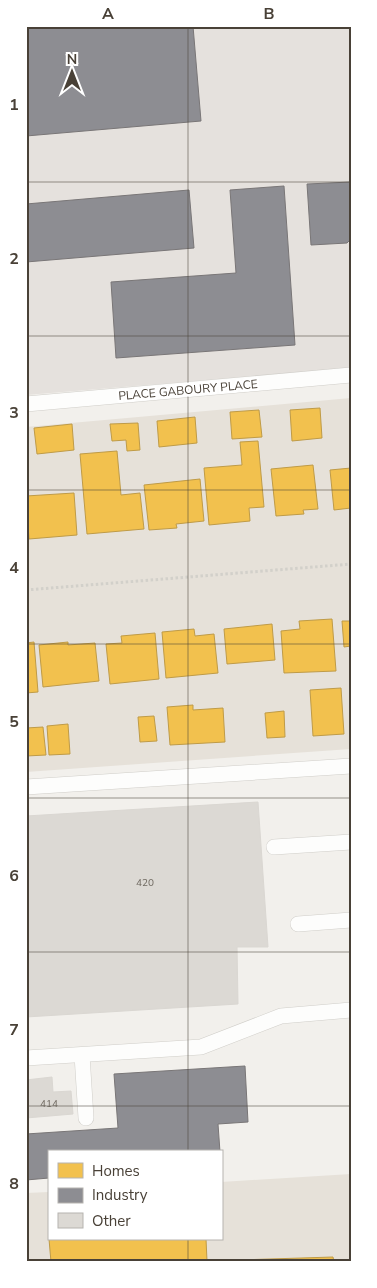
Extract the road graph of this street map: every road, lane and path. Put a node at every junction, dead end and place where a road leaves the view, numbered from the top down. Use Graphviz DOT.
graph roads {
  1 [pos="351,375"];
  2 [pos="26,404"];
  3 [pos="351,564"];
  4 [pos="26,590"];
  5 [pos="351,766"];
  6 [pos="26,787"];
  7 [pos="351,842"];
  8 [pos="274,847"];
  9 [pos="351,920"];
  10 [pos="298,924"];
  11 [pos="351,1010"];
  12 [pos="82,1055"];
  13 [pos="26,1058"];
  14 [pos="86,1118"];
  1 -- 2 [label="lane, PLACE GABOURY PLACE"];
  3 -- 4 [label="path"];
  5 -- 6 [label="lane"];
  7 -- 8 [label="lane"];
  9 -- 10 [label="lane"];
  11 -- 12 [label="lane"];
  12 -- 13 [label="lane"];
  12 -- 14 [label="lane"];
}
